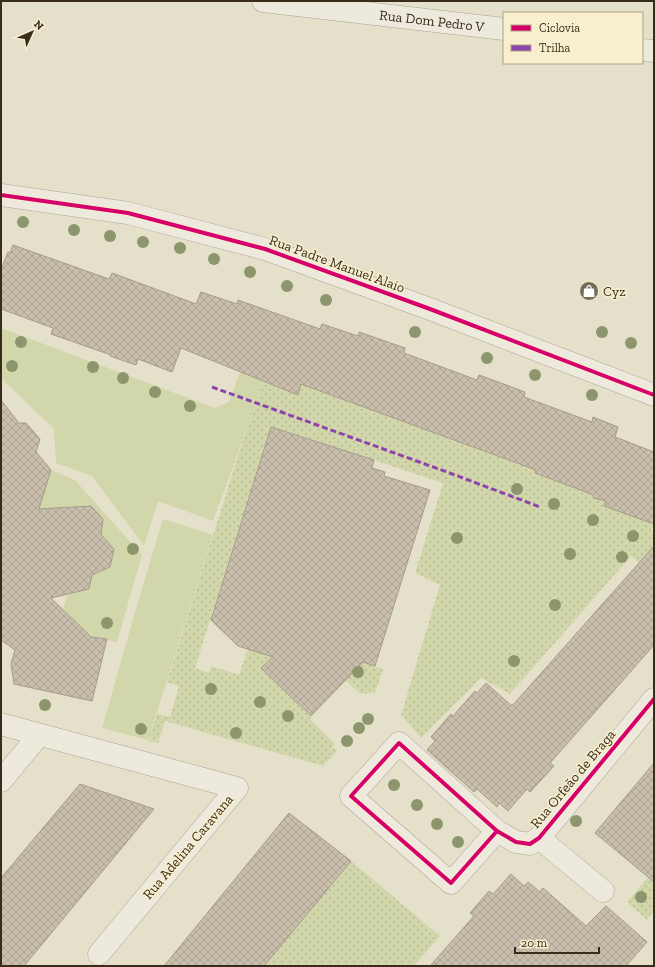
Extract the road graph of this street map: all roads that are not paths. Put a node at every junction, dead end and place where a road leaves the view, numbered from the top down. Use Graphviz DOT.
graph roads {
  1 [pos="264,1"];
  2 [pos="304,3"];
  3 [pos="503,29"];
  4 [pos="643,50"];
  5 [pos="654,51"];
  6 [pos="1,195"];
  7 [pos="654,395"];
  8 [pos="654,699"];
  9 [pos="1,724"];
  10 [pos="40,735"];
  11 [pos="1,781"];
  12 [pos="497,831"];
  13 [pos="539,838"];
  14 [pos="603,891"];
  15 [pos="99,954"];
  1 -- 2 [label="street, Rua Dom Pedro V"];
  2 -- 3 [label="street, Rua Dom Pedro V"];
  4 -- 5 [label="street"];
  6 -- 7 [label="street, Rua Padre Manuel Alaio"];
  8 -- 13 [label="street, Rua Orfeão de Braga"];
  9 -- 10 [label="street, Rua Adelina Caravana"];
  10 -- 11 [label="street"];
  10 -- 15 [label="street, Rua Adelina Caravana"];
  12 -- 12 [label="street, Rua Orfeão de Braga"];
  12 -- 13 [label="street, Rua Orfeão de Braga"];
  13 -- 14 [label="street, Rua Orfeão de Braga"];
}
